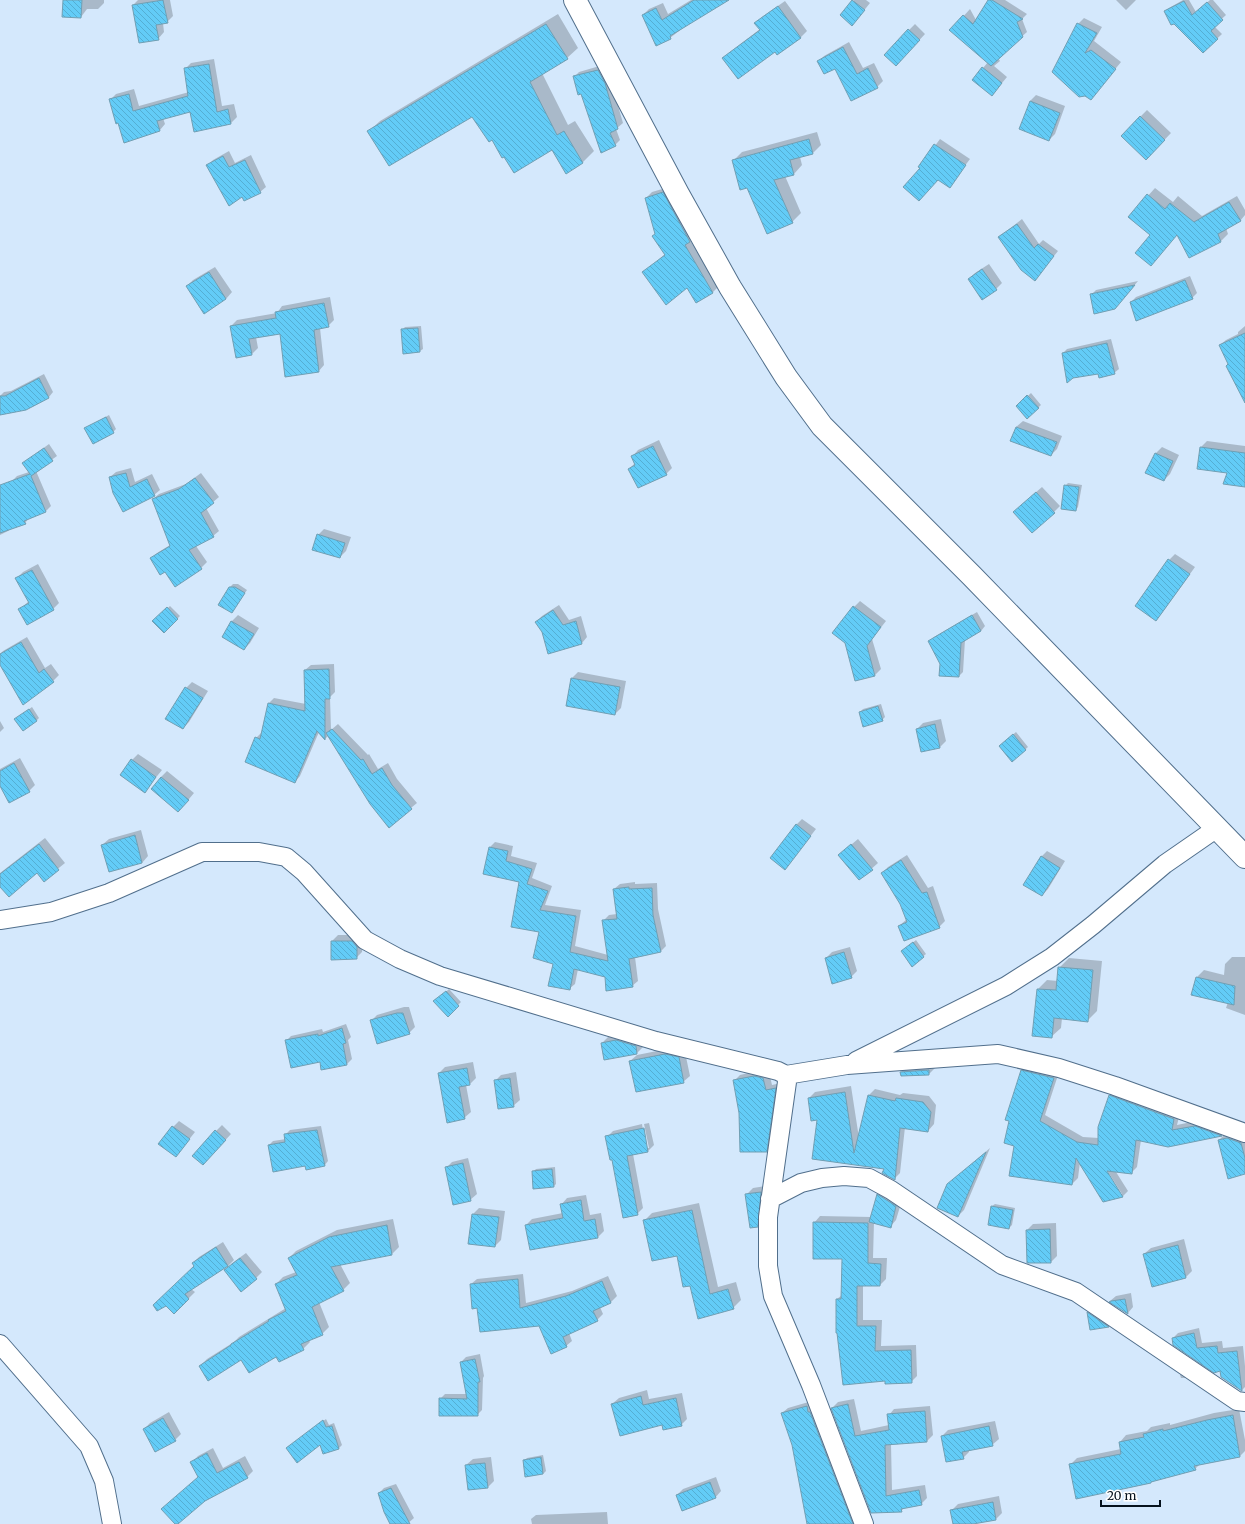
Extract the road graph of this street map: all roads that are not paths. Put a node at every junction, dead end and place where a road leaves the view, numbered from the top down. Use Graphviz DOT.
graph roads {
  1 [pos="575,0"];
  2 [pos="1217,828"];
  3 [pos="1245,857"];
  4 [pos="0,920"];
  5 [pos="847,1065"];
  6 [pos="786,1075"];
  7 [pos="1245,1133"];
  8 [pos="770,1200"];
  9 [pos="0,1344"];
  10 [pos="1245,1402"];
  11 [pos="112,1524"];
  12 [pos="864,1524"];
  1 -- 2 [label="main road"];
  2 -- 3 [label="main road"];
  2 -- 5 [label="street"];
  4 -- 6 [label="street"];
  5 -- 6 [label="street"];
  5 -- 7 [label="street"];
  6 -- 8 [label="street"];
  8 -- 10 [label="street"];
  8 -- 12 [label="street"];
  9 -- 11 [label="street"];
}
